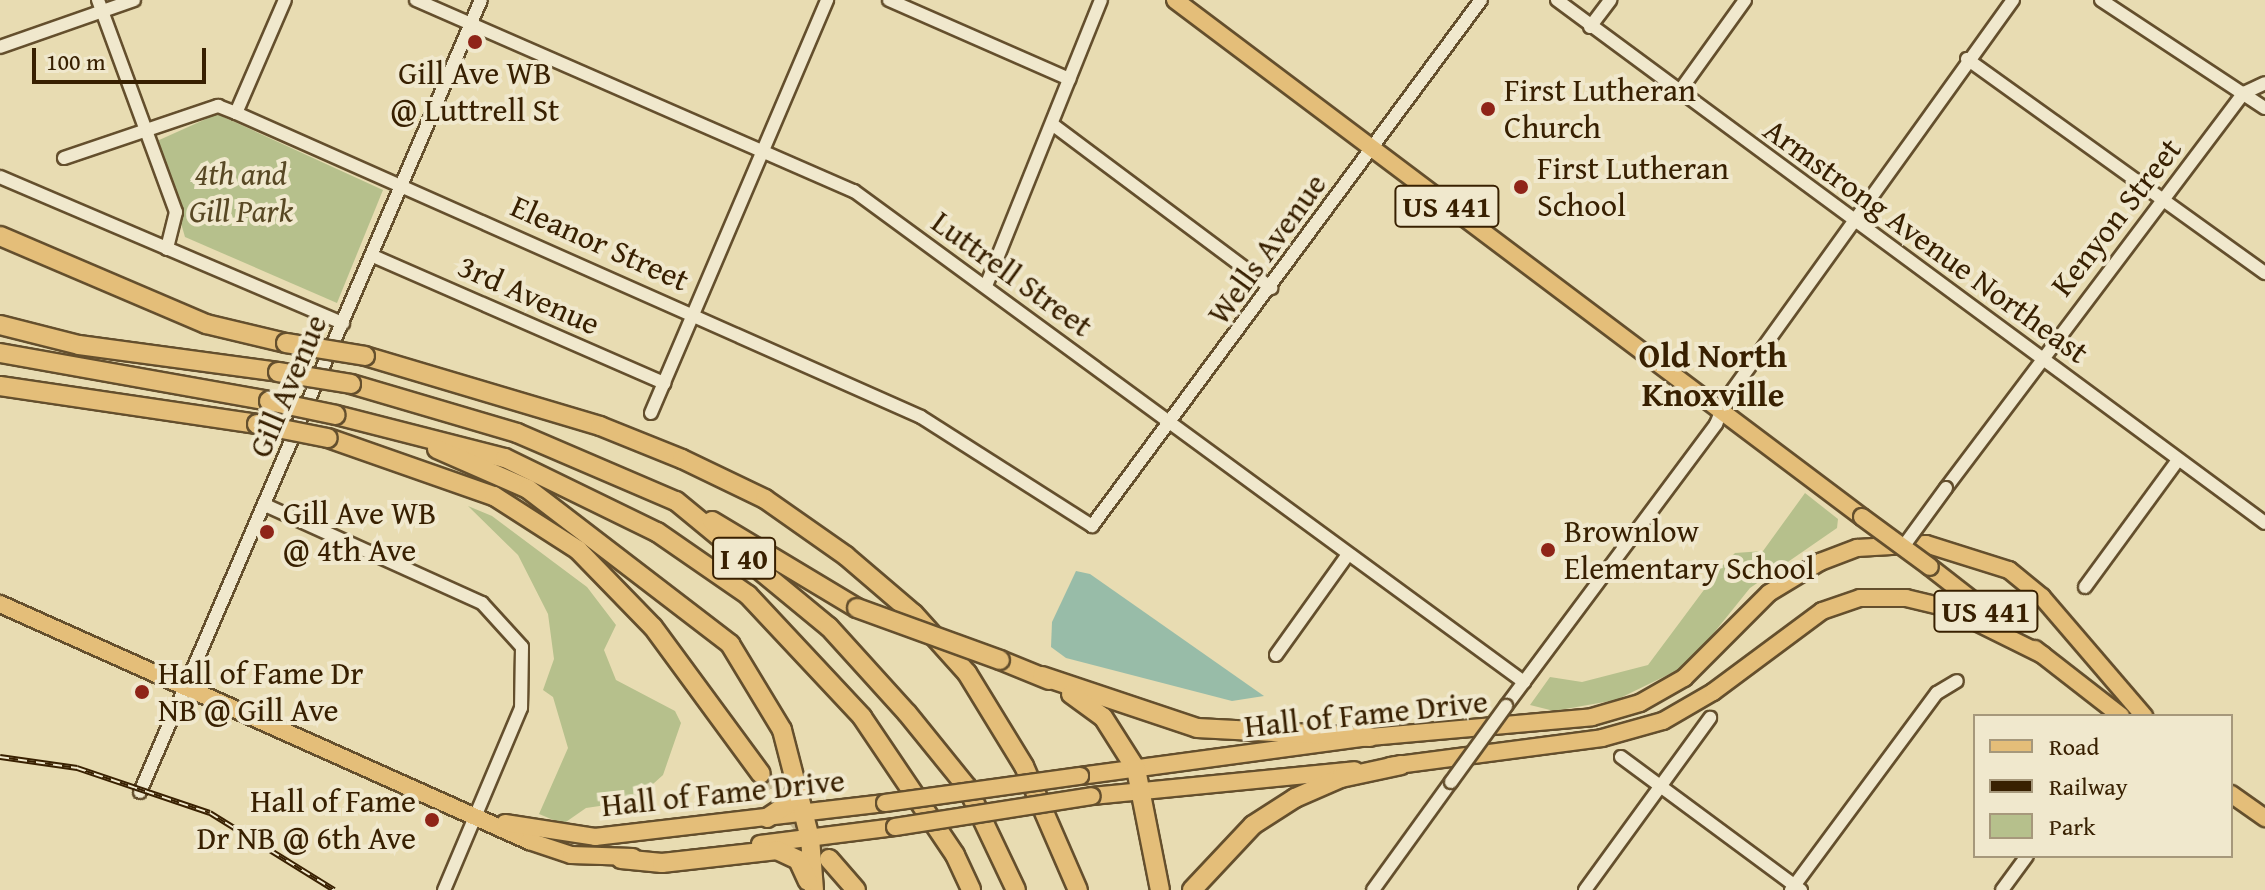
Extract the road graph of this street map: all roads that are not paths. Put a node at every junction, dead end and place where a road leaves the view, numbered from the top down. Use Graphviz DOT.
graph roads {
  1 [pos="134,0"];
  2 [pos="285,0"];
  3 [pos="416,0"];
  4 [pos="481,0"];
  5 [pos="827,0"];
  6 [pos="889,0"];
  7 [pos="1101,0"];
  8 [pos="1175,0"];
  9 [pos="1481,0"];
  10 [pos="1557,0"];
  11 [pos="1610,0"];
  12 [pos="1745,0"];
  13 [pos="2013,0"];
  14 [pos="2101,0"];
  15 [pos="100,6"];
  16 [pos="472,23"];
  17 [pos="1590,27"];
  18 [pos="0,47"];
  19 [pos="1967,59"];
  20 [pos="1069,79"];
  21 [pos="2265,83"];
  22 [pos="1679,92"];
  23 [pos="2244,93"];
  24 [pos="2265,108"];
  25 [pos="236,113"];
  26 [pos="1052,124"];
  27 [pos="145,130"];
  28 [pos="1371,150"];
  29 [pos="762,154"];
  30 [pos="64,158"];
  31 [pos="0,177"];
  32 [pos="403,185"];
  33 [pos="2161,201"];
  34 [pos="1853,220"];
  35 [pos="0,236"];
  36 [pos="167,249"];
  37 [pos="373,256"];
  38 [pos="2265,273"];
  39 [pos="986,286"];
  40 [pos="1271,288"];
  41 [pos="692,313"];
  42 [pos="343,323"];
  43 [pos="0,325"];
  44 [pos="0,353"];
  45 [pos="2040,357"];
  46 [pos="664,383"];
  47 [pos="0,386"];
  48 [pos="1722,409"];
  49 [pos="651,413"];
  50 [pos="371,423"];
  51 [pos="1171,424"];
  52 [pos="2178,460"];
  53 [pos="676,501"];
  54 [pos="265,505"];
  55 [pos="2265,523"];
  56 [pos="1092,526"];
  57 [pos="1903,547"];
  58 [pos="1347,556"];
  59 [pos="2085,587"];
  60 [pos="0,604"];
  61 [pos="2077,638"];
  62 [pos="1276,655"];
  63 [pos="2043,655"];
  64 [pos="1042,676"];
  65 [pos="1957,681"];
  66 [pos="1524,682"];
  67 [pos="187,687"];
  68 [pos="2120,714"];
  69 [pos="2122,714"];
  70 [pos="2142,714"];
  71 [pos="1710,718"];
  72 [pos="1370,737"];
  73 [pos="1621,757"];
  74 [pos="1401,765"];
  75 [pos="1136,769"];
  76 [pos="761,774"];
  77 [pos="798,785"];
  78 [pos="1660,787"];
  79 [pos="1145,791"];
  80 [pos="140,792"];
  81 [pos="2233,795"];
  82 [pos="805,814"];
  83 [pos="475,817"];
  84 [pos="767,818"];
  85 [pos="2265,818"];
  86 [pos="810,838"];
  87 [pos="2026,858"];
  88 [pos="621,859"];
  89 [pos="829,859"];
  90 [pos="1796,888"];
  91 [pos="444,890"];
  92 [pos="812,890"];
  93 [pos="856,890"];
  94 [pos="971,890"];
  95 [pos="1016,890"];
  96 [pos="1078,890"];
  97 [pos="1160,890"];
  98 [pos="1192,890"];
  99 [pos="1373,890"];
  100 [pos="1585,890"];
  101 [pos="2002,890"];
  1 -- 15 [label="street"];
  2 -- 25 [label="street"];
  3 -- 16 [label="street, Luttrell Street"];
  4 -- 16 [label="street, Gill Avenue"];
  5 -- 29 [label="street"];
  6 -- 20 [label="street"];
  7 -- 20 [label="street"];
  8 -- 28 [label="main road, US 441"];
  9 -- 28 [label="street, Wells Avenue"];
  10 -- 17 [label="street, Armstrong Avenue Northeast"];
  11 -- 17 [label="street"];
  12 -- 22 [label="street"];
  13 -- 19 [label="street"];
  14 -- 23 [label="street"];
  15 -- 18 [label="street"];
  15 -- 27 [label="street"];
  16 -- 29 [label="street, Luttrell Street"];
  16 -- 32 [label="street, Gill Avenue"];
  17 -- 22 [label="street, Armstrong Avenue Northeast"];
  19 -- 33 [label="street"];
  19 -- 34 [label="street"];
  20 -- 26 [label="street"];
  21 -- 23 [label="street, Kenyon Street"];
  22 -- 34 [label="street, Armstrong Avenue Northeast"];
  23 -- 24 [label="street"];
  23 -- 33 [label="street, Kenyon Street"];
  25 -- 27 [label="street, Eleanor Street"];
  25 -- 32 [label="street, Eleanor Street"];
  26 -- 39 [label="street"];
  26 -- 40 [label="street"];
  27 -- 30 [label="street, Eleanor Street"];
  27 -- 36 [label="street"];
  28 -- 40 [label="street, Wells Avenue"];
  28 -- 48 [label="main road, US 441"];
  29 -- 39 [label="street, Luttrell Street"];
  29 -- 41 [label="street"];
  31 -- 36 [label="street"];
  32 -- 37 [label="street, Gill Avenue"];
  32 -- 41 [label="street, Eleanor Street"];
  33 -- 38 [label="street"];
  33 -- 45 [label="street, Kenyon Street"];
  34 -- 45 [label="street, Armstrong Avenue Northeast"];
  34 -- 48 [label="street"];
  35 -- 96 [label="highway, bridge"];
  36 -- 42 [label="street"];
  37 -- 42 [label="street, Gill Avenue"];
  37 -- 46 [label="street, 3rd Avenue"];
  39 -- 51 [label="street, Luttrell Street"];
  40 -- 51 [label="street, Wells Avenue"];
  41 -- 46 [label="street"];
  41 -- 56 [label="street, Eleanor Street"];
  42 -- 54 [label="street, Gill Avenue"];
  43 -- 53 [label="highway, I 40, bridge"];
  44 -- 50 [label="highway, I 40, bridge"];
  45 -- 52 [label="street, Armstrong Avenue Northeast"];
  45 -- 57 [label="street, Kenyon Street, bridge"];
  46 -- 49 [label="street"];
  47 -- 76 [label="highway, bridge"];
  48 -- 57 [label="main road, US 441, bridge"];
  48 -- 66 [label="street"];
  50 -- 77 [label="highway"];
  50 -- 94 [label="highway, I 40"];
  51 -- 56 [label="street, Wells Avenue"];
  51 -- 58 [label="street, Luttrell Street"];
  52 -- 55 [label="street, Armstrong Avenue Northeast"];
  52 -- 59 [label="street"];
  53 -- 64 [label="highway, bridge"];
  53 -- 95 [label="highway, I 40"];
  54 -- 67 [label="street, Gill Avenue"];
  54 -- 83 [label="street"];
  57 -- 63 [label="main road, US 441, bridge"];
  58 -- 62 [label="street"];
  58 -- 66 [label="street, Luttrell Street"];
  60 -- 67 [label="main road, Hall of Fame Drive"];
  61 -- 69 [label="main road"];
  61 -- 70 [label="main road, Hall of Fame Drive"];
  61 -- 72 [label="main road, Hall of Fame Drive"];
  63 -- 68 [label="main road, US 441"];
  63 -- 74 [label="main road, Hall of Fame Drive"];
  64 -- 72 [label="highway"];
  64 -- 75 [label="highway"];
  65 -- 90 [label="street"];
  66 -- 99 [label="street, bridge"];
  67 -- 80 [label="street, Gill Avenue"];
  67 -- 83 [label="main road, Hall of Fame Drive"];
  71 -- 78 [label="street"];
  72 -- 75 [label="main road, Hall of Fame Drive"];
  73 -- 78 [label="street"];
  74 -- 79 [label="main road, Hall of Fame Drive"];
  74 -- 98 [label="highway"];
  75 -- 79 [label="highway"];
  75 -- 82 [label="main road, Hall of Fame Drive, bridge"];
  77 -- 82 [label="highway"];
  77 -- 84 [label="highway"];
  78 -- 90 [label="street"];
  78 -- 100 [label="street"];
  79 -- 86 [label="main road, Hall of Fame Drive, bridge"];
  79 -- 97 [label="highway"];
  81 -- 85 [label="main road"];
  82 -- 84 [label="main road, Hall of Fame Drive"];
  82 -- 86 [label="highway"];
  83 -- 84 [label="main road, Hall of Fame Drive"];
  83 -- 88 [label="main road, Hall of Fame Drive"];
  83 -- 91 [label="street"];
  86 -- 88 [label="main road, Hall of Fame Drive"];
  86 -- 92 [label="highway"];
  87 -- 101 [label="street"];
  88 -- 92 [label="highway"];
  89 -- 93 [label="highway"];
}
